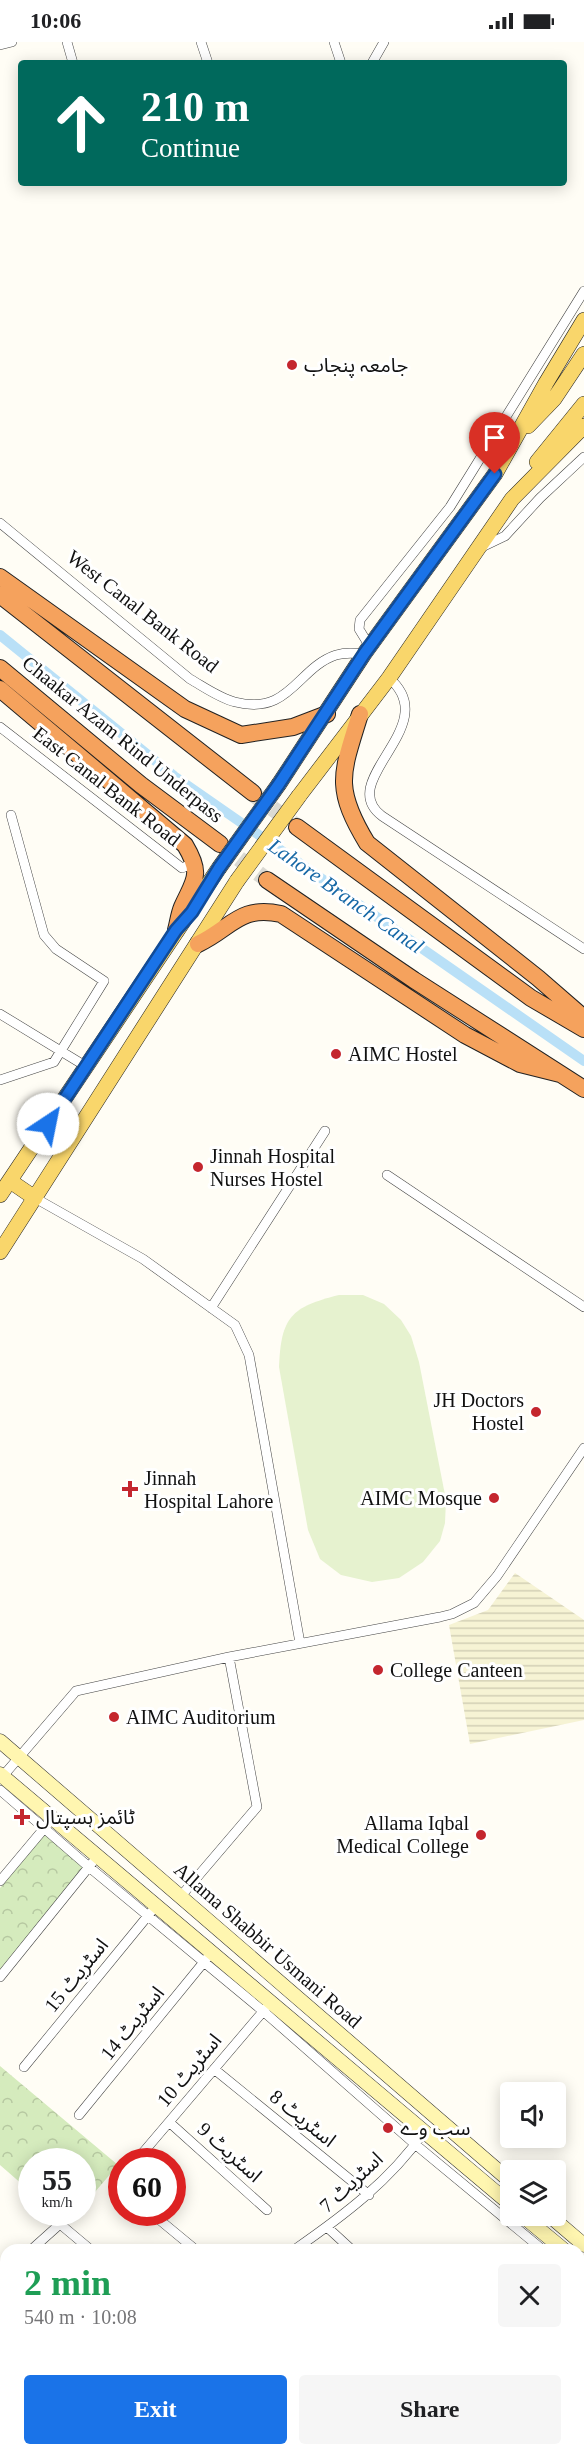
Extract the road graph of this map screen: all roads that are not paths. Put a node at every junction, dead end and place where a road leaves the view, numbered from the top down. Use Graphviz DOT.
graph roads {
  1 [pos="12,42"];
  2 [pos="67,42"];
  3 [pos="201,42"];
  4 [pos="334,42"];
  5 [pos="384,42"];
  6 [pos="0,45"];
  7 [pos="72,60"];
  8 [pos="207,60"];
  9 [pos="339,60"];
  10 [pos="374,60"];
  11 [pos="584,291"];
  12 [pos="584,321"];
  13 [pos="584,354"];
  14 [pos="584,404"];
  15 [pos="584,426"];
  16 [pos="519,434"];
  17 [pos="584,456"];
  18 [pos="518,492"];
  19 [pos="0,523"];
  20 [pos="480,548"];
  21 [pos="0,577"];
  22 [pos="0,595"];
  23 [pos="367,651"];
  24 [pos="0,668"];
  25 [pos="389,678"];
  26 [pos="0,689"];
  27 [pos="327,714"];
  28 [pos="360,714"];
  29 [pos="0,727"];
  30 [pos="253,793"];
  31 [pos="11,815"];
  32 [pos="297,827"];
  33 [pos="219,844"];
  34 [pos="194,863"];
  35 [pos="267,880"];
  36 [pos="176,930"];
  37 [pos="198,944"];
  38 [pos="584,948"];
  39 [pos="0,1014"];
  40 [pos="584,1018"];
  41 [pos="584,1029"];
  42 [pos="60,1053"];
  43 [pos="87,1067"];
  44 [pos="560,1074"];
  45 [pos="0,1080"];
  46 [pos="584,1089"];
  47 [pos="325,1131"];
  48 [pos="387,1175"];
  49 [pos="10,1181"];
  50 [pos="0,1195"];
  51 [pos="35,1198"];
  52 [pos="0,1252"];
  53 [pos="584,1307"];
  54 [pos="212,1308"];
  55 [pos="584,1448"];
  56 [pos="300,1643"];
  57 [pos="229,1658"];
  58 [pos="0,1741"];
  59 [pos="18,1756"];
  60 [pos="1,1780"];
  61 [pos="49,1824"];
  62 [pos="93,1862"];
  63 [pos="0,1881"];
  64 [pos="181,1896"];
  65 [pos="152,1910"];
  66 [pos="208,1957"];
  67 [pos="0,1977"];
  68 [pos="267,2007"];
  69 [pos="24,2067"];
  70 [pos="214,2069"];
  71 [pos="79,2115"];
  72 [pos="169,2122"];
  73 [pos="424,2132"];
  74 [pos="416,2145"];
  75 [pos="147,2148"];
  76 [pos="500,2172"];
  77 [pos="369,2195"];
  78 [pos="500,2197"];
  79 [pos="267,2210"];
  80 [pos="167,2226"];
  81 [pos="535,2226"];
  82 [pos="562,2226"];
  83 [pos="328,2228"];
  84 [pos="38,2244"];
  85 [pos="84,2244"];
  86 [pos="189,2244"];
  87 [pos="303,2244"];
  88 [pos="345,2244"];
  89 [pos="536,2244"];
  90 [pos="557,2244"];
  91 [pos="583,2244"];
  1 -- 6 [label="street"];
  2 -- 7 [label="street"];
  3 -- 8 [label="street"];
  4 -- 9 [label="street"];
  5 -- 10 [label="street"];
  11 -- 23 [label="street"];
  12 -- 16 [label="main road"];
  13 -- 16 [label="main road"];
  14 -- 18 [label="main road"];
  15 -- 18 [label="main road"];
  16 -- 23 [label="main road"];
  17 -- 20 [label="street"];
  18 -- 20 [label="main road"];
  19 -- 23 [label="street, West Canal Bank Road"];
  20 -- 25 [label="main road"];
  21 -- 27 [label="highway"];
  22 -- 30 [label="highway"];
  23 -- 27 [label="main road"];
  24 -- 33 [label="highway, Chaakar Azam Rind Underpass"];
  25 -- 28 [label="main road"];
  25 -- 38 [label="street"];
  26 -- 34 [label="highway"];
  27 -- 36 [label="main road, bridge"];
  28 -- 37 [label="main road, bridge"];
  28 -- 40 [label="highway"];
  29 -- 34 [label="street, East Canal Bank Road"];
  31 -- 42 [label="street"];
  32 -- 41 [label="highway"];
  34 -- 36 [label="highway"];
  35 -- 44 [label="highway"];
  36 -- 43 [label="main road"];
  37 -- 44 [label="highway"];
  37 -- 51 [label="main road"];
  39 -- 42 [label="street"];
  42 -- 43 [label="street"];
  42 -- 45 [label="street"];
  43 -- 49 [label="main road"];
  44 -- 46 [label="highway"];
  47 -- 54 [label="street"];
  48 -- 53 [label="street"];
  49 -- 50 [label="main road"];
  49 -- 51 [label="main road"];
  51 -- 52 [label="main road"];
  51 -- 54 [label="street"];
  54 -- 56 [label="street"];
  55 -- 56 [label="street"];
  56 -- 57 [label="street"];
  57 -- 59 [label="street"];
  57 -- 64 [label="street"];
  58 -- 59 [label="main road, Allama Shabbir Usmani Road"];
  59 -- 60 [label="street"];
  59 -- 64 [label="main road, Allama Shabbir Usmani Road"];
  60 -- 61 [label="main road, Allama Shabbir Usmani Road"];
  61 -- 62 [label="main road, Allama Shabbir Usmani Road"];
  61 -- 63 [label="street"];
  62 -- 65 [label="main road, Allama Shabbir Usmani Road"];
  62 -- 67 [label="street"];
  64 -- 76 [label="main road, Allama Shabbir Usmani Road"];
  65 -- 66 [label="main road, Allama Shabbir Usmani Road"];
  65 -- 69 [label="street, اسٹریٹ 15"];
  66 -- 68 [label="main road, Allama Shabbir Usmani Road"];
  66 -- 71 [label="street, اسٹریٹ 14"];
  68 -- 70 [label="street, اسٹریٹ 10"];
  68 -- 73 [label="main road, Allama Shabbir Usmani Road"];
  68 -- 74 [label="street"];
  70 -- 72 [label="street, اسٹریٹ 10"];
  70 -- 77 [label="street, اسٹریٹ 8"];
  72 -- 75 [label="street, اسٹریٹ 10"];
  72 -- 79 [label="street, اسٹریٹ 9"];
  73 -- 74 [label="street, اسٹریٹ 7"];
  73 -- 78 [label="main road, Allama Shabbir Usmani Road"];
  74 -- 77 [label="street, اسٹریٹ 7"];
  74 -- 89 [label="street"];
  77 -- 83 [label="street, اسٹریٹ 7"];
  80 -- 86 [label="street"];
  81 -- 90 [label="main road"];
  82 -- 91 [label="main road"];
  83 -- 87 [label="street, اسٹریٹ 7"];
  83 -- 88 [label="street"];
  84 -- 85 [label="street"];
}
